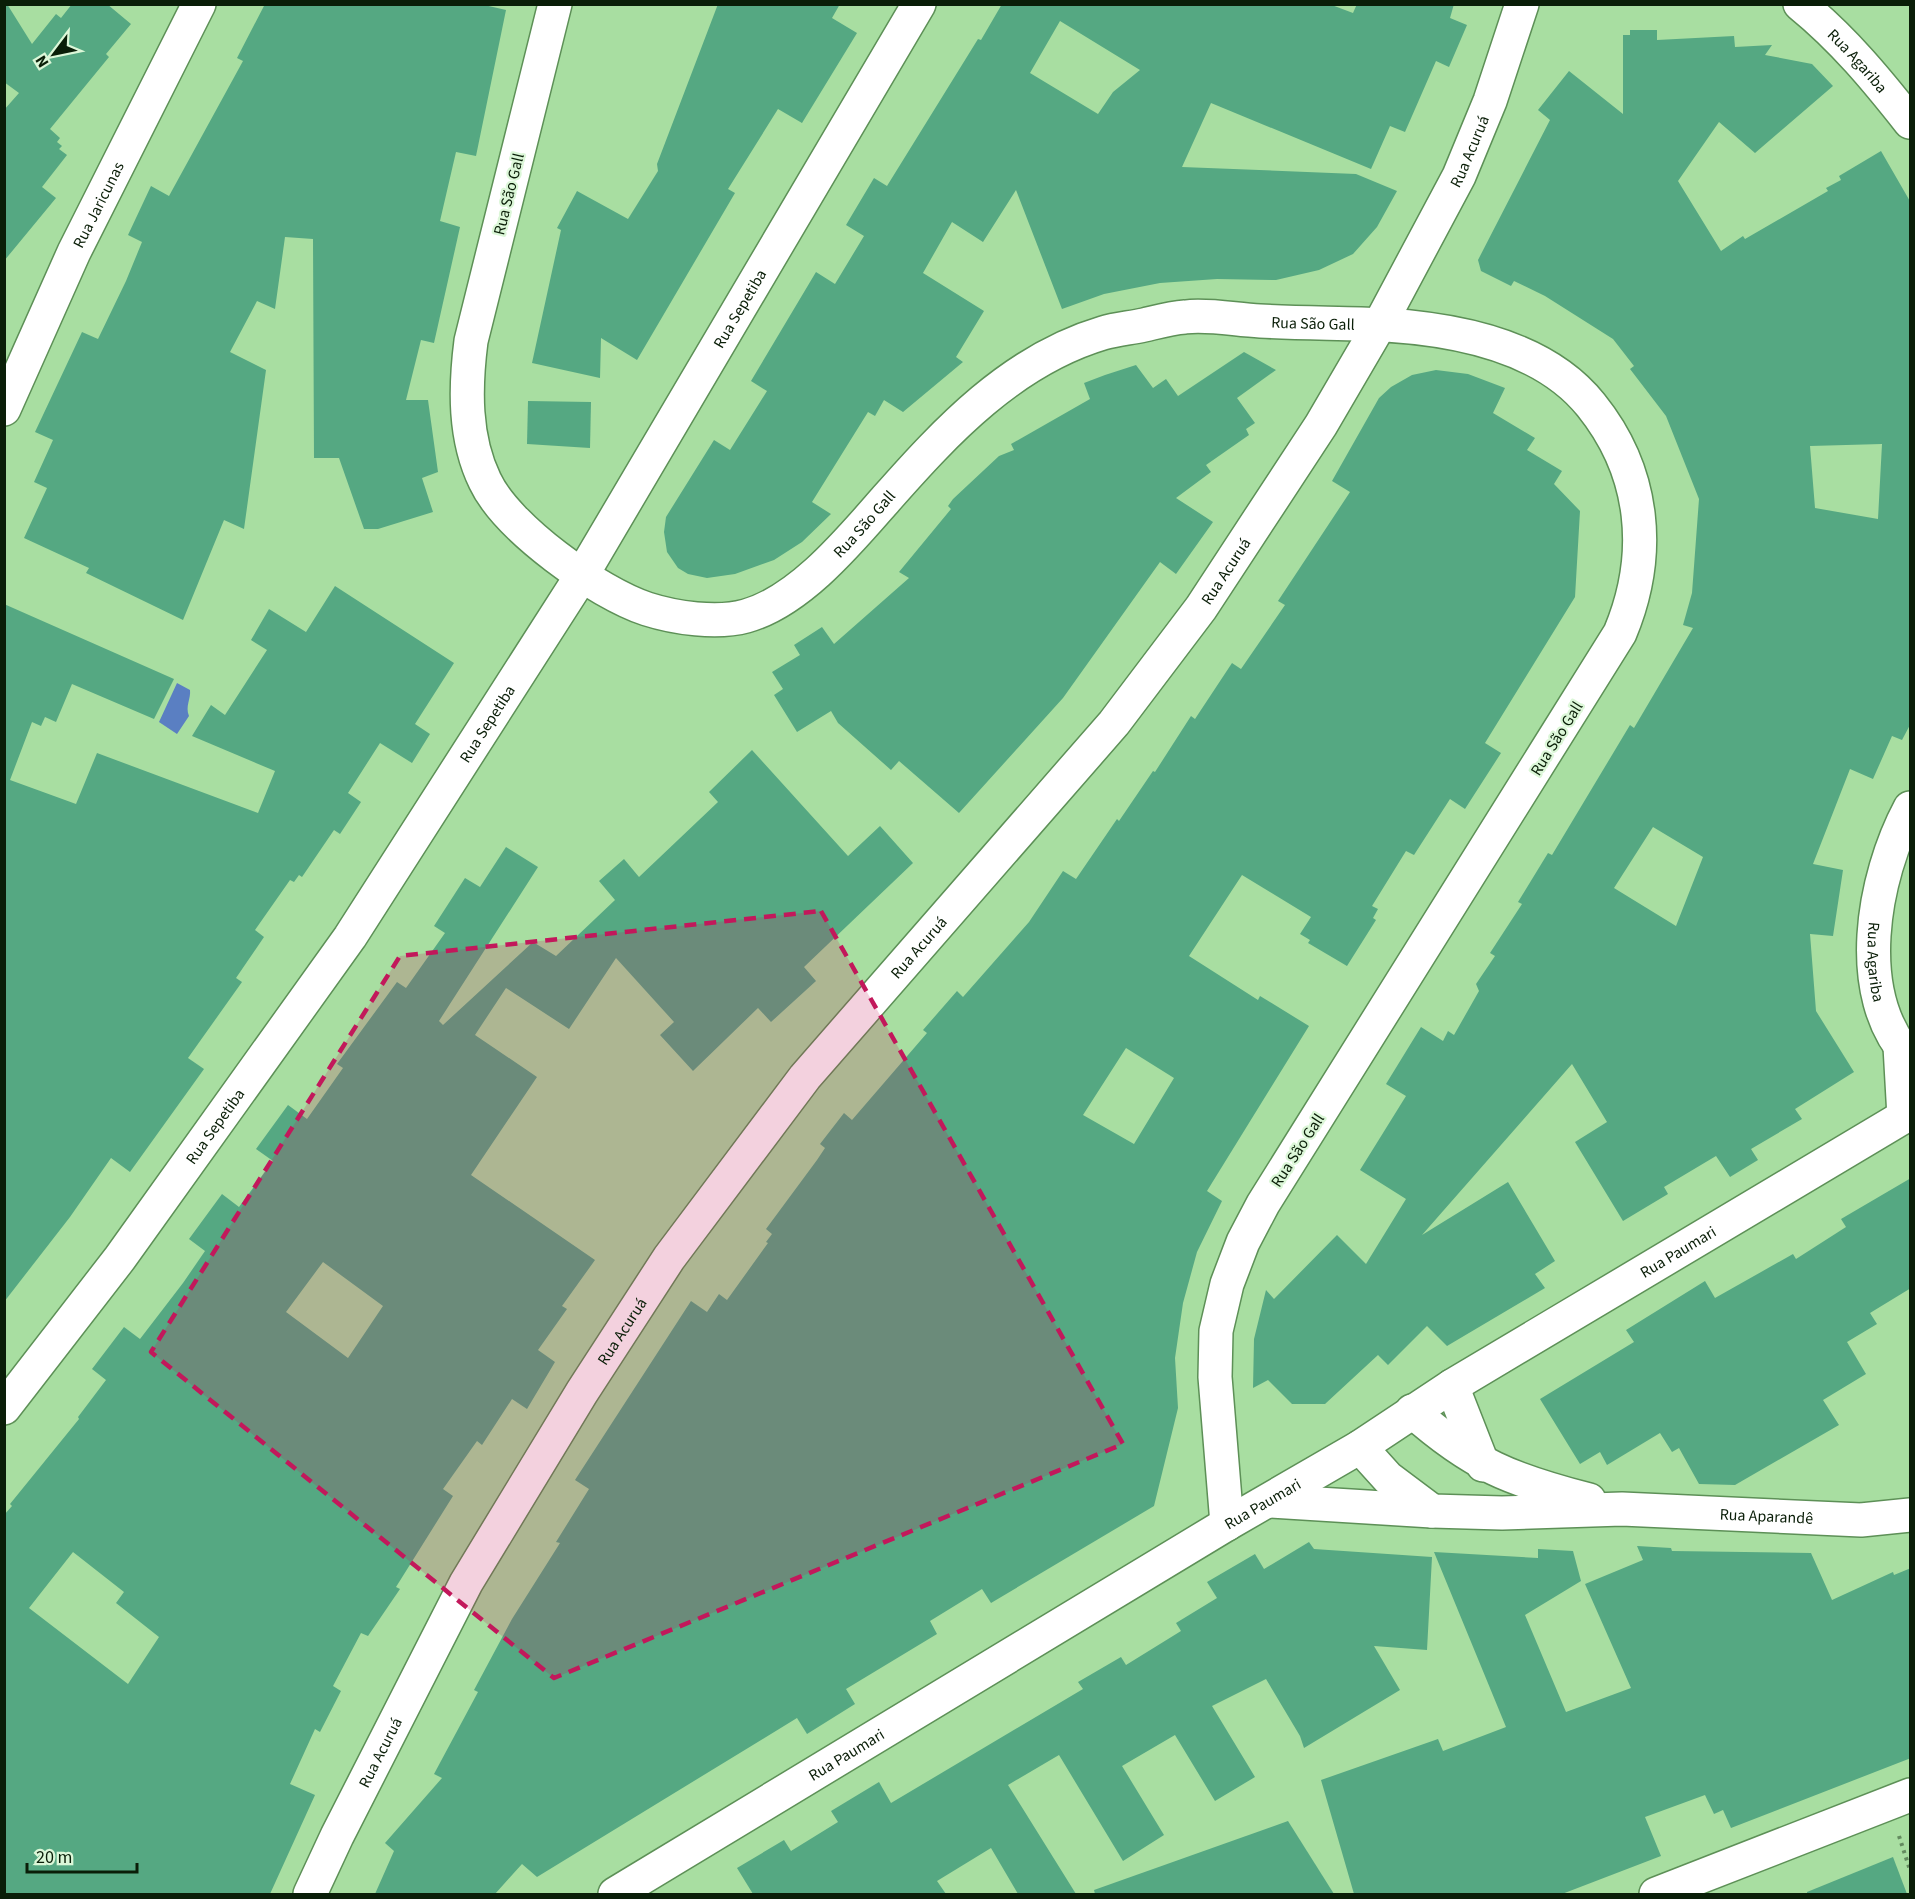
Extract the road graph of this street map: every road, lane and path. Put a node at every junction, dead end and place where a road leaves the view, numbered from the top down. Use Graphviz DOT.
graph roads {
  1 [pos="199,4"];
  2 [pos="555,4"];
  3 [pos="919,4"];
  4 [pos="1522,4"];
  5 [pos="1800,4"];
  6 [pos="1911,122"];
  7 [pos="1380,324"];
  8 [pos="4,409"];
  9 [pos="582,575"];
  10 [pos="1911,808"];
  11 [pos="1905,1052"];
  12 [pos="1907,1115"];
  13 [pos="1452,1386"];
  14 [pos="4,1408"];
  15 [pos="1412,1411"];
  16 [pos="1360,1447"];
  17 [pos="1222,1452"];
  18 [pos="1483,1465"];
  19 [pos="1269,1500"];
  20 [pos="1622,1509"];
  21 [pos="1432,1511"];
  22 [pos="1911,1515"];
  23 [pos="1227,1524"];
  24 [pos="1911,1795"];
  25 [pos="310,1894"];
  26 [pos="615,1894"];
  27 [pos="1656,1894"];
  1 -- 8 [label="street, Rua Jaricunas"];
  2 -- 9 [label="street, Rua São Gall"];
  3 -- 9 [label="street, Rua Sepetiba"];
  4 -- 7 [label="street, Rua Acuruá"];
  5 -- 6 [label="street, Rua Agariba"];
  7 -- 9 [label="street, Rua São Gall"];
  7 -- 17 [label="street, Rua São Gall"];
  7 -- 25 [label="street, Rua Acuruá"];
  9 -- 14 [label="street, Rua Sepetiba"];
  10 -- 11 [label="street, Rua Agariba"];
  11 -- 12 [label="street, Rua Agariba"];
  12 -- 13 [label="street, Rua Paumari"];
  13 -- 15 [label="street, Rua Paumari"];
  13 -- 18 [label="street"];
  15 -- 16 [label="street, Rua Paumari"];
  15 -- 18 [label="street, Rua Aparandê"];
  16 -- 19 [label="street, Rua Paumari"];
  16 -- 21 [label="street"];
  17 -- 19 [label="street"];
  17 -- 23 [label="street, Rua São Gall"];
  18 -- 20 [label="street, Rua Aparandê"];
  19 -- 21 [label="street, Rua Aparandê"];
  19 -- 23 [label="street, Rua Paumari"];
  20 -- 21 [label="street, Rua Aparandê"];
  20 -- 22 [label="street, Rua Aparandê"];
  23 -- 26 [label="street, Rua Paumari"];
  24 -- 27 [label="street"];
}
